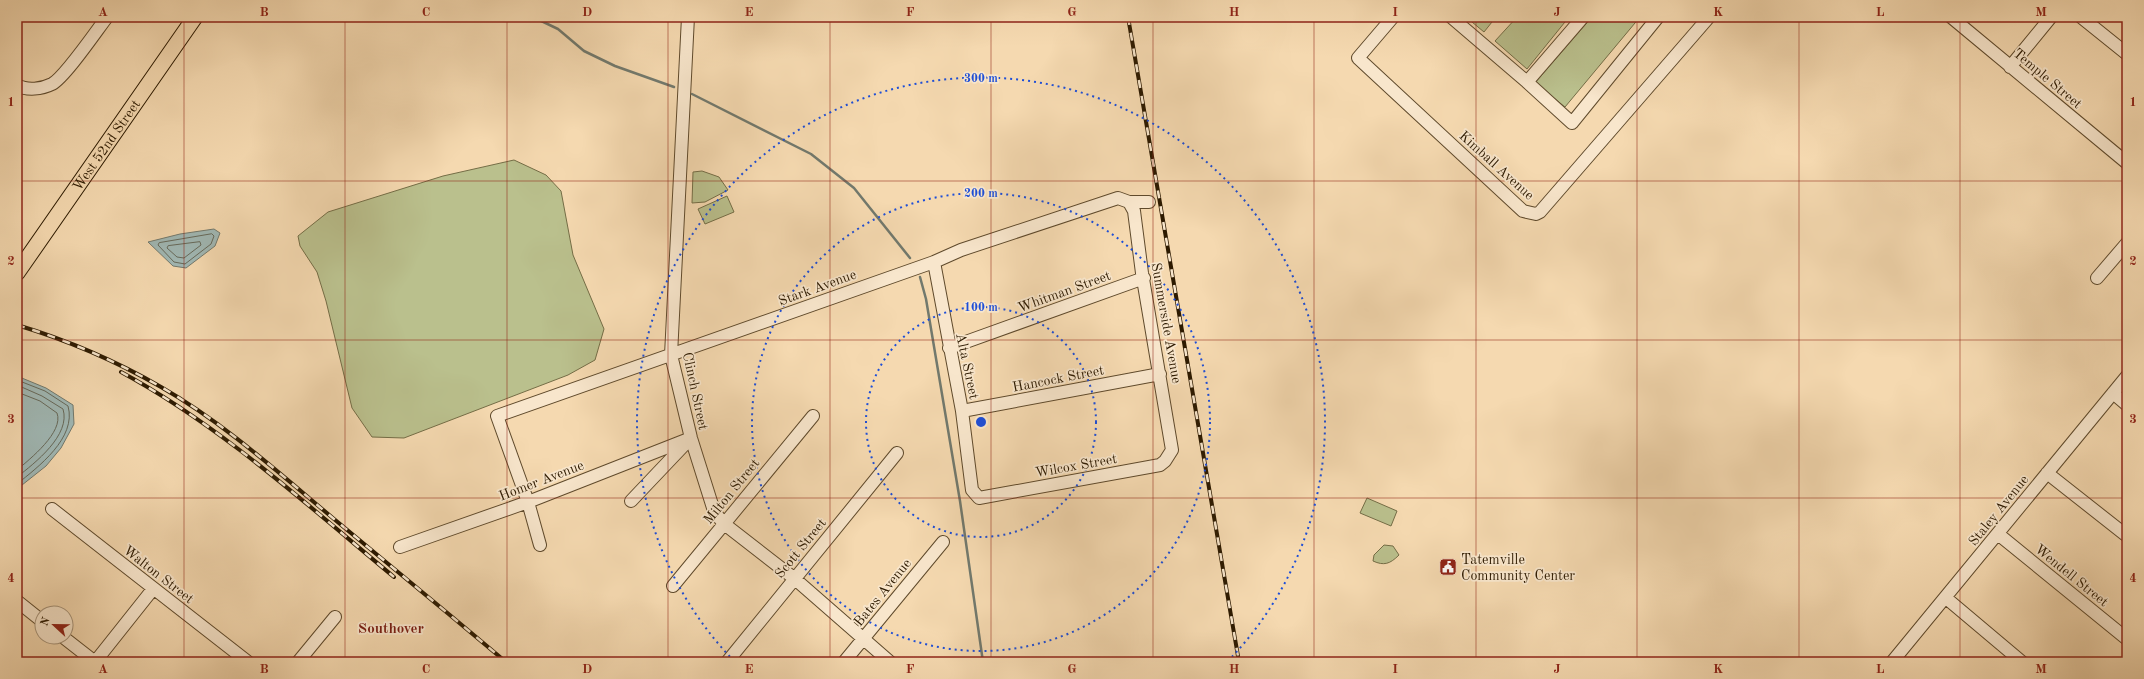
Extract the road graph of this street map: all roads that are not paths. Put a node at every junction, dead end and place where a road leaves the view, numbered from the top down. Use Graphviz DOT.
graph roads {
  1 [pos="107,17"];
  2 [pos="195,17"];
  3 [pos="688,17"];
  4 [pos="1393,17"];
  5 [pos="1451,17"];
  6 [pos="1583,17"];
  7 [pos="1658,17"];
  8 [pos="1709,17"];
  9 [pos="1950,17"];
  10 [pos="2051,17"];
  11 [pos="2081,17"];
  12 [pos="2127,54"];
  13 [pos="2010,67"];
  14 [pos="1527,82"];
  15 [pos="17,85"];
  16 [pos="2127,163"];
  17 [pos="1129,202"];
  18 [pos="1149,202"];
  19 [pos="2127,244"];
  20 [pos="934,262"];
  21 [pos="17,273"];
  22 [pos="1144,278"];
  23 [pos="2097,278"];
  24 [pos="949,348"];
  25 [pos="671,355"];
  26 [pos="1160,374"];
  27 [pos="2127,376"];
  28 [pos="2113,393"];
  29 [pos="2127,405"];
  30 [pos="962,411"];
  31 [pos="813,416"];
  32 [pos="691,438"];
  33 [pos="1172,450"];
  34 [pos="897,453"];
  35 [pos="2046,473"];
  36 [pos="979,498"];
  37 [pos="631,500"];
  38 [pos="528,502"];
  39 [pos="52,509"];
  40 [pos="723,523"];
  41 [pos="1998,534"];
  42 [pos="2127,536"];
  43 [pos="944,542"];
  44 [pos="540,545"];
  45 [pos="400,547"];
  46 [pos="795,579"];
  47 [pos="673,586"];
  48 [pos="153,589"];
  49 [pos="1946,598"];
  50 [pos="17,601"];
  51 [pos="34,615"];
  52 [pos="335,617"];
  53 [pos="863,639"];
  54 [pos="2127,639"];
  55 [pos="73,645"];
  56 [pos="95,662"];
  57 [pos="248,662"];
  58 [pos="298,662"];
  59 [pos="727,662"];
  60 [pos="844,662"];
  61 [pos="890,662"];
  62 [pos="1892,662"];
  63 [pos="2022,662"];
  1 -- 15 [label="street"];
  2 -- 21 [label="main road, West 52nd Street"];
  3 -- 25 [label="street, Clinch Street"];
  4 -- 8 [label="street, Kimball Avenue"];
  5 -- 14 [label="street"];
  6 -- 14 [label="street"];
  7 -- 14 [label="street"];
  9 -- 13 [label="street, Temple Street"];
  10 -- 13 [label="street"];
  11 -- 12 [label="street"];
  13 -- 16 [label="street, Temple Street"];
  17 -- 18 [label="street, Stark Avenue"];
  17 -- 20 [label="street, Stark Avenue"];
  17 -- 22 [label="street, Summerside Avenue"];
  19 -- 23 [label="street"];
  20 -- 24 [label="street, Alta Street"];
  20 -- 25 [label="street, Stark Avenue"];
  22 -- 24 [label="street, Whitman Street"];
  22 -- 26 [label="street, Summerside Avenue"];
  24 -- 30 [label="street, Alta Street"];
  25 -- 32 [label="street, Clinch Street"];
  25 -- 38 [label="street, Stark Avenue"];
  26 -- 30 [label="street, Hancock Street"];
  26 -- 33 [label="street, Summerside Avenue"];
  27 -- 28 [label="street, Staley Avenue"];
  28 -- 29 [label="street"];
  28 -- 35 [label="street, Staley Avenue"];
  30 -- 36 [label="street, Alta Street"];
  31 -- 40 [label="street, Milton Street"];
  32 -- 37 [label="street"];
  32 -- 38 [label="street, Homer Avenue"];
  32 -- 40 [label="street, Clinch Street"];
  33 -- 36 [label="street, Wilcox Street"];
  34 -- 46 [label="street, Scott Street"];
  35 -- 41 [label="street, Staley Avenue"];
  35 -- 42 [label="street"];
  38 -- 44 [label="street"];
  38 -- 45 [label="street, Homer Avenue"];
  39 -- 48 [label="street, Walton Street"];
  40 -- 46 [label="street, Clinch Street"];
  40 -- 47 [label="street, Milton Street"];
  41 -- 49 [label="street, Staley Avenue"];
  41 -- 54 [label="street, Wendell Street"];
  43 -- 53 [label="street, Bates Avenue"];
  46 -- 53 [label="street, Clinch Street"];
  46 -- 59 [label="street, Scott Street"];
  48 -- 56 [label="street"];
  48 -- 57 [label="street, Walton Street"];
  49 -- 62 [label="street, Staley Avenue"];
  49 -- 63 [label="street"];
  50 -- 51 [label="street"];
  52 -- 58 [label="street"];
  53 -- 60 [label="street, Bates Avenue"];
  53 -- 61 [label="street, Clinch Street"];
  55 -- 56 [label="street"];
}
